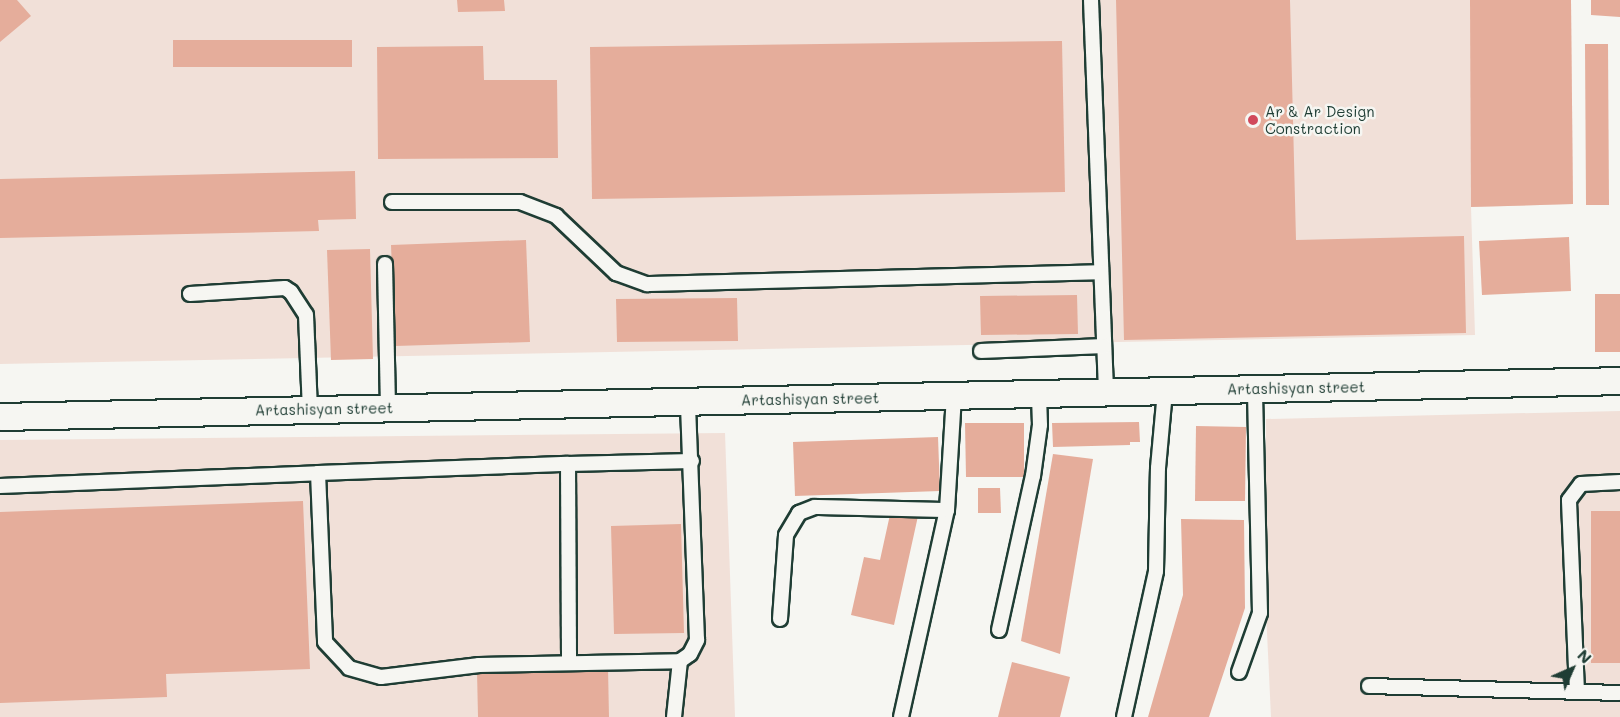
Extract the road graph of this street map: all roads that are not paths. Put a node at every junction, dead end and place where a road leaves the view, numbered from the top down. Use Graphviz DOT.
graph roads {
  1 [pos="1092,0"];
  2 [pos="392,202"];
  3 [pos="385,264"];
  4 [pos="1101,272"];
  5 [pos="190,294"];
  6 [pos="1104,346"];
  7 [pos="981,351"];
  8 [pos="1620,381"];
  9 [pos="1255,389"];
  10 [pos="1166,391"];
  11 [pos="1106,392"];
  12 [pos="1039,394"];
  13 [pos="954,395"];
  14 [pos="688,401"];
  15 [pos="388,408"];
  16 [pos="310,410"];
  17 [pos="0,417"];
  18 [pos="692,461"];
  19 [pos="568,464"];
  20 [pos="318,473"];
  21 [pos="1620,482"];
  22 [pos="0,486"];
  23 [pos="947,510"];
  24 [pos="780,619"];
  25 [pos="999,630"];
  26 [pos="680,661"];
  27 [pos="569,662"];
  28 [pos="1239,672"];
  29 [pos="1369,686"];
  30 [pos="1577,692"];
  31 [pos="1620,693"];
  32 [pos="674,717"];
  33 [pos="901,717"];
  34 [pos="1124,717"];
  1 -- 4 [label="lane"];
  2 -- 4 [label="lane"];
  3 -- 15 [label="lane"];
  4 -- 6 [label="lane"];
  5 -- 16 [label="lane"];
  6 -- 7 [label="lane"];
  6 -- 11 [label="lane"];
  8 -- 9 [label="street, Artashisyan street"];
  9 -- 10 [label="street, Artashisyan street"];
  9 -- 28 [label="lane"];
  10 -- 11 [label="street, Artashisyan street"];
  10 -- 34 [label="lane"];
  11 -- 12 [label="street, Artashisyan street"];
  12 -- 13 [label="street, Artashisyan street"];
  12 -- 25 [label="lane"];
  13 -- 14 [label="street, Artashisyan street"];
  13 -- 23 [label="lane"];
  14 -- 15 [label="street, Artashisyan street"];
  14 -- 18 [label="lane"];
  15 -- 16 [label="street, Artashisyan street"];
  16 -- 17 [label="street, Artashisyan street"];
  18 -- 19 [label="lane"];
  18 -- 26 [label="lane"];
  19 -- 20 [label="lane"];
  19 -- 27 [label="lane"];
  20 -- 22 [label="lane"];
  20 -- 27 [label="lane"];
  21 -- 30 [label="lane"];
  23 -- 24 [label="lane"];
  23 -- 33 [label="lane"];
  26 -- 27 [label="lane"];
  26 -- 32 [label="lane"];
  29 -- 30 [label="lane"];
  30 -- 31 [label="lane"];
}
